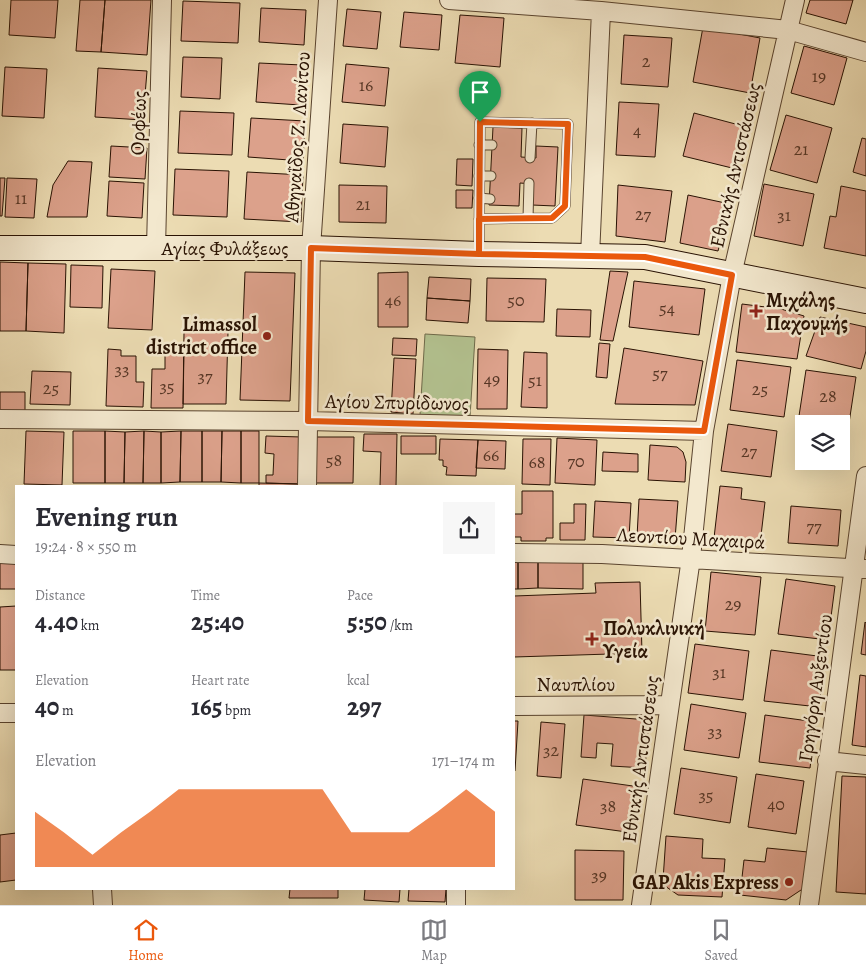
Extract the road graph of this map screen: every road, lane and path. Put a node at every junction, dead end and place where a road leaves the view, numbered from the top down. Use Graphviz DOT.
graph roads {
  1 [pos="162,0"];
  2 [pos="328,0"];
  3 [pos="449,0"];
  4 [pos="795,0"];
  5 [pos="541,4"];
  6 [pos="601,10"];
  7 [pos="788,30"];
  8 [pos="866,52"];
  9 [pos="532,123"];
  10 [pos="480,145"];
  11 [pos="492,145"];
  12 [pos="530,158"];
  13 [pos="479,176"];
  14 [pos="490,176"];
  15 [pos="529,183"];
  16 [pos="479,198"];
  17 [pos="490,199"];
  18 [pos="528,218"];
  19 [pos="479,219"];
  20 [pos="0,248"];
  21 [pos="156,248"];
  22 [pos="311,248"];
  23 [pos="479,254"];
  24 [pos="590,256"];
  25 [pos="732,275"];
  26 [pos="866,301"];
  27 [pos="0,419"];
  28 [pos="308,421"];
  29 [pos="704,431"];
  30 [pos="866,476"];
  31 [pos="307,485"];
  32 [pos="515,553"];
  33 [pos="0,554"];
  34 [pos="15,554"];
  35 [pos="691,558"];
  36 [pos="859,569"];
  37 [pos="669,704"];
  38 [pos="515,706"];
  39 [pos="0,713"];
  40 [pos="15,713"];
  41 [pos="827,761"];
  42 [pos="866,765"];
  43 [pos="102,890"];
  44 [pos="456,890"];
  45 [pos="102,905"];
  46 [pos="456,905"];
  47 [pos="641,905"];
  48 [pos="809,905"];
  1 -- 21 [label="street, Ορφέως"];
  2 -- 22 [label="street, Αθηναΐδος Ζ. Λανίτου"];
  3 -- 5 [label="street"];
  4 -- 7 [label="street, Εθνικής Αντιστάσεως"];
  5 -- 6 [label="street"];
  6 -- 7 [label="street"];
  6 -- 24 [label="street"];
  7 -- 8 [label="street"];
  7 -- 25 [label="street, Εθνικής Αντιστάσεως"];
  9 -- 10 [label="lane"];
  9 -- 12 [label="lane"];
  9 -- 18 [label="lane"];
  10 -- 11 [label="lane"];
  10 -- 13 [label="lane"];
  13 -- 14 [label="lane"];
  13 -- 16 [label="lane"];
  15 -- 18 [label="lane"];
  16 -- 17 [label="lane"];
  16 -- 19 [label="lane"];
  18 -- 19 [label="lane"];
  19 -- 23 [label="lane"];
  20 -- 21 [label="main road, Αγίας Φυλάξεως"];
  21 -- 22 [label="main road, Αγίας Φυλάξεως"];
  22 -- 23 [label="main road, Αγίας Φυλάξεως"];
  22 -- 28 [label="street, Αθηναΐδος Ζ. Λανίτου"];
  23 -- 24 [label="main road, Αγίας Φυλάξεως"];
  24 -- 25 [label="main road, Αγίας Φυλάξεως"];
  25 -- 26 [label="main road, Αγίας Φυλάξεως"];
  25 -- 29 [label="street, Εθνικής Αντιστάσεως"];
  27 -- 28 [label="street, Αγίου Σπυρίδωνος"];
  28 -- 29 [label="street, Αγίου Σπυρίδωνος"];
  28 -- 31 [label="street, Αθηναΐδος Ζ. Λανίτου"];
  29 -- 35 [label="street, Εθνικής Αντιστάσεως"];
  30 -- 36 [label="street, Γρηγόρη Αυξεντίου"];
  32 -- 35 [label="street, Λεοντίου Μαχαιρά"];
  33 -- 34 [label="street"];
  35 -- 36 [label="street, Λεοντίου Μαχαιρά"];
  35 -- 37 [label="street, Εθνικής Αντιστάσεως"];
  36 -- 41 [label="street, Γρηγόρη Αυξεντίου"];
  37 -- 38 [label="street, Ναυπλίου"];
  37 -- 47 [label="street, Εθνικής Αντιστάσεως"];
  39 -- 40 [label="street"];
  41 -- 42 [label="street"];
  41 -- 48 [label="street, Γρηγόρη Αυξεντίου"];
  43 -- 45 [label="street"];
  44 -- 46 [label="street"];
}
